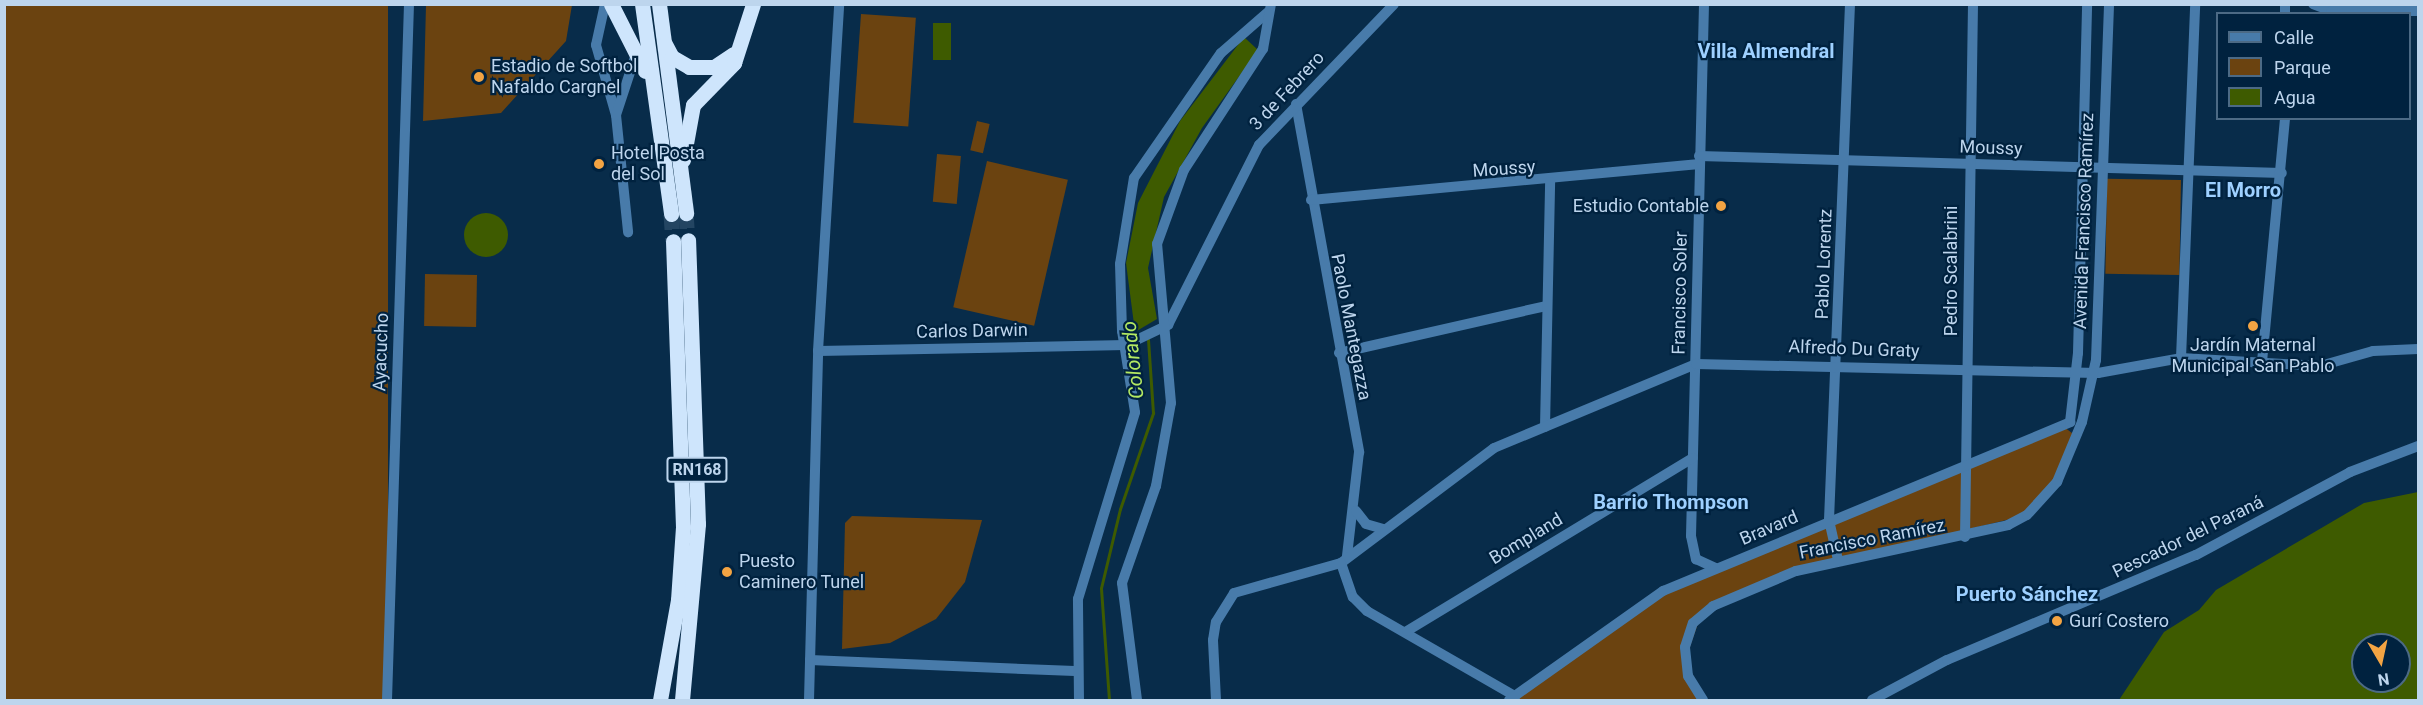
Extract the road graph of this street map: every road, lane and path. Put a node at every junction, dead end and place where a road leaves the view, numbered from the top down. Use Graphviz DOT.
graph roads {
  1 [pos="409,4"];
  2 [pos="605,4"];
  3 [pos="611,4"];
  4 [pos="642,4"];
  5 [pos="659,4"];
  6 [pos="753,4"];
  7 [pos="839,4"];
  8 [pos="1394,4"];
  9 [pos="1704,4"];
  10 [pos="1850,4"];
  11 [pos="1973,4"];
  12 [pos="2087,4"];
  13 [pos="2109,4"];
  14 [pos="2195,4"];
  15 [pos="2313,4"];
  16 [pos="1269,8"];
  17 [pos="2418,11"];
  18 [pos="661,25"];
  19 [pos="645,31"];
  20 [pos="744,40"];
  21 [pos="636,54"];
  22 [pos="651,83"];
  23 [pos="1296,104"];
  24 [pos="616,115"];
  25 [pos="2285,120"];
  26 [pos="1699,160"];
  27 [pos="1844,161"];
  28 [pos="1969,164"];
  29 [pos="2080,167"];
  30 [pos="2101,170"];
  31 [pos="2186,172"];
  32 [pos="2282,173"];
  33 [pos="681,175"];
  34 [pos="1550,182"];
  35 [pos="1311,200"];
  36 [pos="628,232"];
  37 [pos="688,240"];
  38 [pos="673,241"];
  39 [pos="1546,306"];
  40 [pos="1164,328"];
  41 [pos="1130,344"];
  42 [pos="2418,349"];
  43 [pos="818,351"];
  44 [pos="1338,353"];
  45 [pos="2181,358"];
  46 [pos="2262,362"];
  47 [pos="1696,364"];
  48 [pos="1837,366"];
  49 [pos="1967,369"];
  50 [pos="2077,372"];
  51 [pos="2094,373"];
  52 [pos="1545,427"];
  53 [pos="2064,428"];
  54 [pos="2076,436"];
  55 [pos="2418,446"];
  56 [pos="1693,458"];
  57 [pos="1966,468"];
  58 [pos="1356,511"];
  59 [pos="1828,520"];
  60 [pos="1383,529"];
  61 [pos="1965,537"];
  62 [pos="1344,559"];
  63 [pos="1839,560"];
  64 [pos="1715,568"];
  65 [pos="1407,631"];
  66 [pos="810,660"];
  67 [pos="1075,671"];
  68 [pos="1512,698"];
  69 [pos="387,700"];
  70 [pos="660,700"];
  71 [pos="682,700"];
  72 [pos="809,700"];
  73 [pos="1079,700"];
  74 [pos="1137,700"];
  75 [pos="1216,700"];
  76 [pos="1703,700"];
  77 [pos="1872,700"];
  1 -- 69 [label="street, Ayacucho"];
  2 -- 24 [label="street"];
  3 -- 21 [label="highway"];
  4 -- 19 [label="highway"];
  5 -- 18 [label="highway"];
  6 -- 20 [label="highway"];
  7 -- 43 [label="street"];
  8 -- 23 [label="street, 3 de Febrero"];
  9 -- 26 [label="street, Francisco Soler"];
  10 -- 27 [label="street, Pablo Lorentz"];
  11 -- 28 [label="street, Pedro Scalabrini"];
  12 -- 29 [label="street, Avenida Francisco Ramírez"];
  13 -- 30 [label="street, Avenida Francisco Ramírez"];
  14 -- 31 [label="street"];
  15 -- 17 [label="street"];
  16 -- 40 [label="street"];
  16 -- 41 [label="street"];
  18 -- 20 [label="highway"];
  18 -- 33 [label="highway"];
  19 -- 21 [label="street"];
  19 -- 22 [label="highway"];
  20 -- 33 [label="highway"];
  21 -- 22 [label="highway"];
  21 -- 24 [label="street"];
  22 -- 33 [label="highway"];
  23 -- 35 [label="street, Paolo Mantegazza"];
  23 -- 40 [label="street, 3 de Febrero"];
  24 -- 36 [label="street"];
  25 -- 32 [label="street"];
  26 -- 27 [label="street, Moussy"];
  26 -- 34 [label="street, Moussy"];
  26 -- 47 [label="street, Francisco Soler"];
  27 -- 28 [label="street, Moussy"];
  27 -- 48 [label="street, Pablo Lorentz"];
  28 -- 29 [label="street, Moussy"];
  28 -- 49 [label="street, Pedro Scalabrini"];
  29 -- 30 [label="street, Moussy"];
  29 -- 50 [label="street, Avenida Francisco Ramírez"];
  30 -- 31 [label="street, Moussy"];
  30 -- 51 [label="street, Avenida Francisco Ramírez"];
  31 -- 32 [label="street, Moussy"];
  31 -- 45 [label="street"];
  32 -- 46 [label="street"];
  34 -- 35 [label="street, Moussy"];
  34 -- 39 [label="street"];
  35 -- 44 [label="street, Paolo Mantegazza"];
  37 -- 71 [label="highway, RN168"];
  38 -- 70 [label="highway, RN168"];
  39 -- 44 [label="street"];
  39 -- 52 [label="street"];
  40 -- 41 [label="street"];
  40 -- 74 [label="street"];
  41 -- 43 [label="street, Carlos Darwin"];
  41 -- 67 [label="street"];
  42 -- 46 [label="street, Alfredo Du Graty"];
  43 -- 66 [label="street"];
  44 -- 58 [label="street, Paolo Mantegazza"];
  45 -- 46 [label="street, Alfredo Du Graty"];
  45 -- 51 [label="street, Alfredo Du Graty"];
  47 -- 48 [label="street, Alfredo Du Graty"];
  47 -- 52 [label="street, Alfredo Du Graty"];
  47 -- 56 [label="street, Francisco Soler"];
  48 -- 49 [label="street, Alfredo Du Graty"];
  48 -- 59 [label="street, Pablo Lorentz"];
  49 -- 50 [label="street, Alfredo Du Graty"];
  49 -- 57 [label="street, Pedro Scalabrini"];
  50 -- 51 [label="street, Alfredo Du Graty"];
  50 -- 53 [label="street, Avenida Francisco Ramírez"];
  51 -- 54 [label="street, Avenida Francisco Ramírez"];
  52 -- 60 [label="street, Alfredo Du Graty"];
  53 -- 57 [label="street, Bravard"];
  54 -- 61 [label="street, Francisco Ramírez"];
  55 -- 77 [label="street, Pescador del Paraná"];
  56 -- 64 [label="street, Francisco Soler"];
  56 -- 65 [label="street, Bompland"];
  57 -- 59 [label="street, Bravard"];
  57 -- 61 [label="street, Pedro Scalabrini"];
  58 -- 60 [label="street"];
  58 -- 62 [label="street, Paolo Mantegazza"];
  59 -- 63 [label="street, Pablo Lorentz"];
  59 -- 64 [label="street, Bravard"];
  60 -- 62 [label="street, Alfredo Du Graty"];
  61 -- 63 [label="street, Francisco Ramírez"];
  62 -- 65 [label="street"];
  62 -- 75 [label="street"];
  63 -- 76 [label="street, Francisco Ramírez"];
  64 -- 68 [label="street, Bravard"];
  65 -- 68 [label="street"];
  66 -- 67 [label="street"];
  66 -- 72 [label="street"];
  67 -- 73 [label="street"];
}
